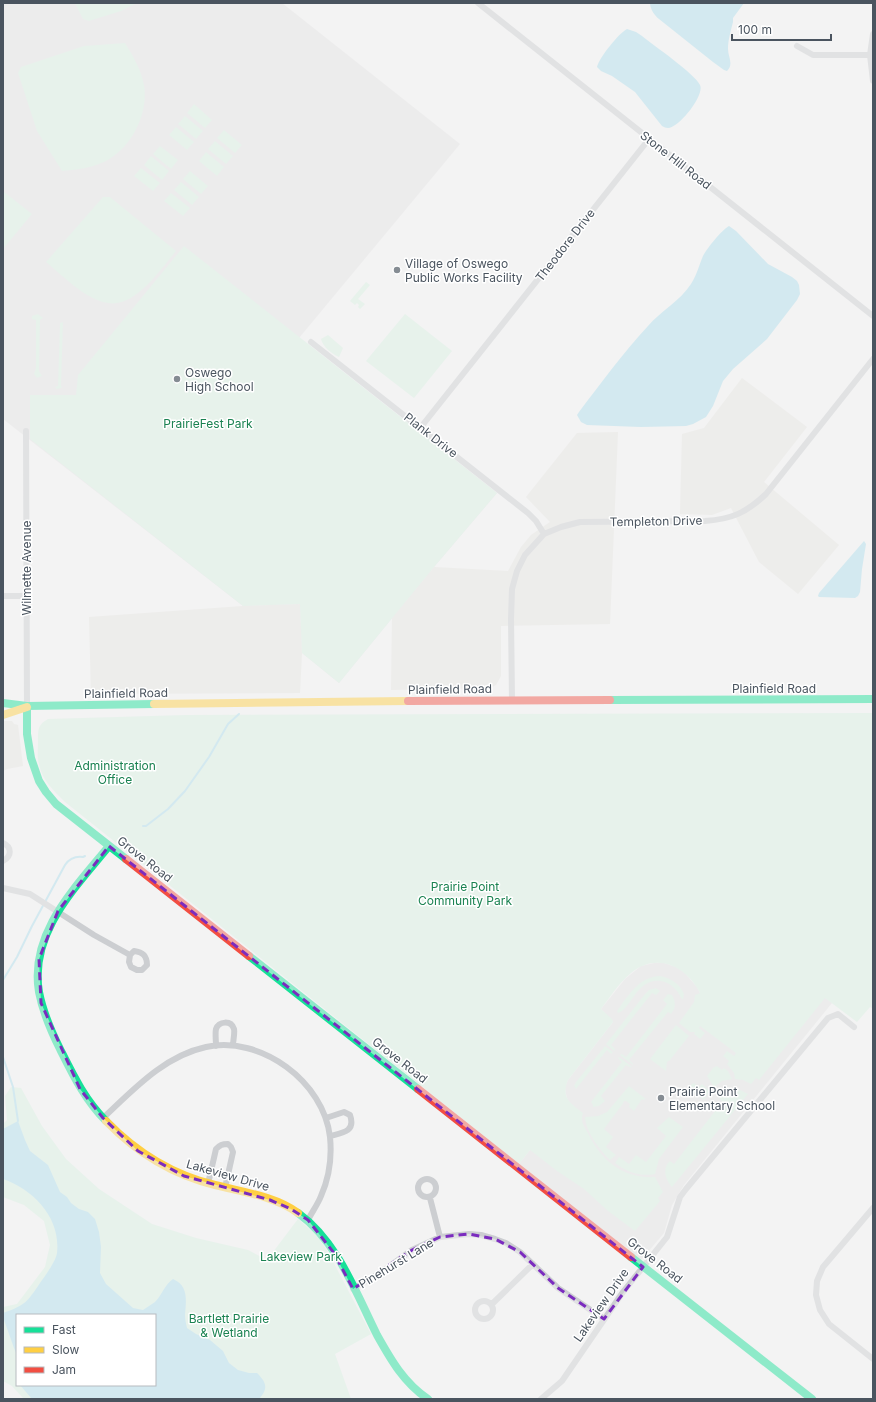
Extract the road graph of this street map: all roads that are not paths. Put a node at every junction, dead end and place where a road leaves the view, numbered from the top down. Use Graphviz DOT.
graph roads {
  1 [pos="478,3"];
  2 [pos="873,34"];
  3 [pos="797,46"];
  4 [pos="870,55"];
  5 [pos="873,81"];
  6 [pos="649,139"];
  7 [pos="873,316"];
  8 [pos="311,342"];
  9 [pos="873,359"];
  10 [pos="421,427"];
  11 [pos="26,430"];
  12 [pos="544,534"];
  13 [pos="3,596"];
  14 [pos="26,596"];
  15 [pos="873,699"];
  16 [pos="512,700"];
  17 [pos="3,703"];
  18 [pos="27,706"];
  19 [pos="3,715"];
  20 [pos="3,843"];
  21 [pos="109,846"];
  22 [pos="3,861"];
  23 [pos="3,888"];
  24 [pos="58,911"];
  25 [pos="130,955"];
  26 [pos="854,1027"];
  27 [pos="233,1045"];
  28 [pos="216,1046"];
  29 [pos="102,1118"];
  30 [pos="326,1118"];
  31 [pos="330,1136"];
  32 [pos="208,1184"];
  33 [pos="225,1188"];
  34 [pos="430,1198"];
  35 [pos="873,1208"];
  36 [pos="308,1220"];
  37 [pos="440,1237"];
  38 [pos="534,1264"];
  39 [pos="643,1267"];
  40 [pos="353,1289"];
  41 [pos="492,1304"];
  42 [pos="604,1319"];
  43 [pos="873,1359"];
  44 [pos="428,1399"];
  45 [pos="541,1399"];
  46 [pos="812,1399"];
  1 -- 6 [label="street, Stone Hill Road"];
  2 -- 4 [label="street"];
  3 -- 4 [label="street"];
  4 -- 5 [label="street"];
  6 -- 7 [label="street, Stone Hill Road"];
  6 -- 10 [label="street, Theodore Drive"];
  8 -- 10 [label="street, Plank Drive"];
  9 -- 12 [label="street, Templeton Drive"];
  10 -- 12 [label="street, Plank Drive"];
  11 -- 14 [label="street, Wilmette Avenue"];
  12 -- 16 [label="street, Templeton Drive"];
  13 -- 14 [label="street"];
  14 -- 18 [label="street, Wilmette Avenue"];
  15 -- 16 [label="street, Plainfield Road"];
  16 -- 18 [label="street, Plainfield Road"];
  17 -- 18 [label="street, Plainfield Road"];
  18 -- 19 [label="street, Plainfield Road"];
  18 -- 21 [label="street, Grove Road"];
  20 -- 22 [label="street"];
  21 -- 24 [label="street, Lakeview Drive"];
  21 -- 39 [label="street, Grove Road"];
  23 -- 24 [label="street"];
  24 -- 25 [label="street"];
  24 -- 29 [label="street, Lakeview Drive"];
  26 -- 39 [label="street, Lakeview Drive"];
  27 -- 28 [label="street"];
  27 -- 28 [label="street"];
  27 -- 30 [label="street"];
  28 -- 29 [label="street"];
  29 -- 32 [label="street, Lakeview Drive"];
  30 -- 31 [label="street"];
  30 -- 31 [label="street"];
  31 -- 36 [label="street"];
  32 -- 33 [label="street, Lakeview Drive"];
  32 -- 33 [label="street"];
  33 -- 36 [label="street, Lakeview Drive"];
  34 -- 37 [label="street"];
  35 -- 43 [label="street"];
  36 -- 40 [label="street, Lakeview Drive"];
  37 -- 38 [label="street, Pinehurst Lane"];
  37 -- 40 [label="street, Pinehurst Lane"];
  38 -- 41 [label="street"];
  38 -- 42 [label="street, Pinehurst Lane"];
  39 -- 42 [label="street, Lakeview Drive"];
  39 -- 46 [label="street, Grove Road"];
  40 -- 44 [label="street, Lakeview Drive"];
  42 -- 45 [label="street, Lakeview Drive"];
}
